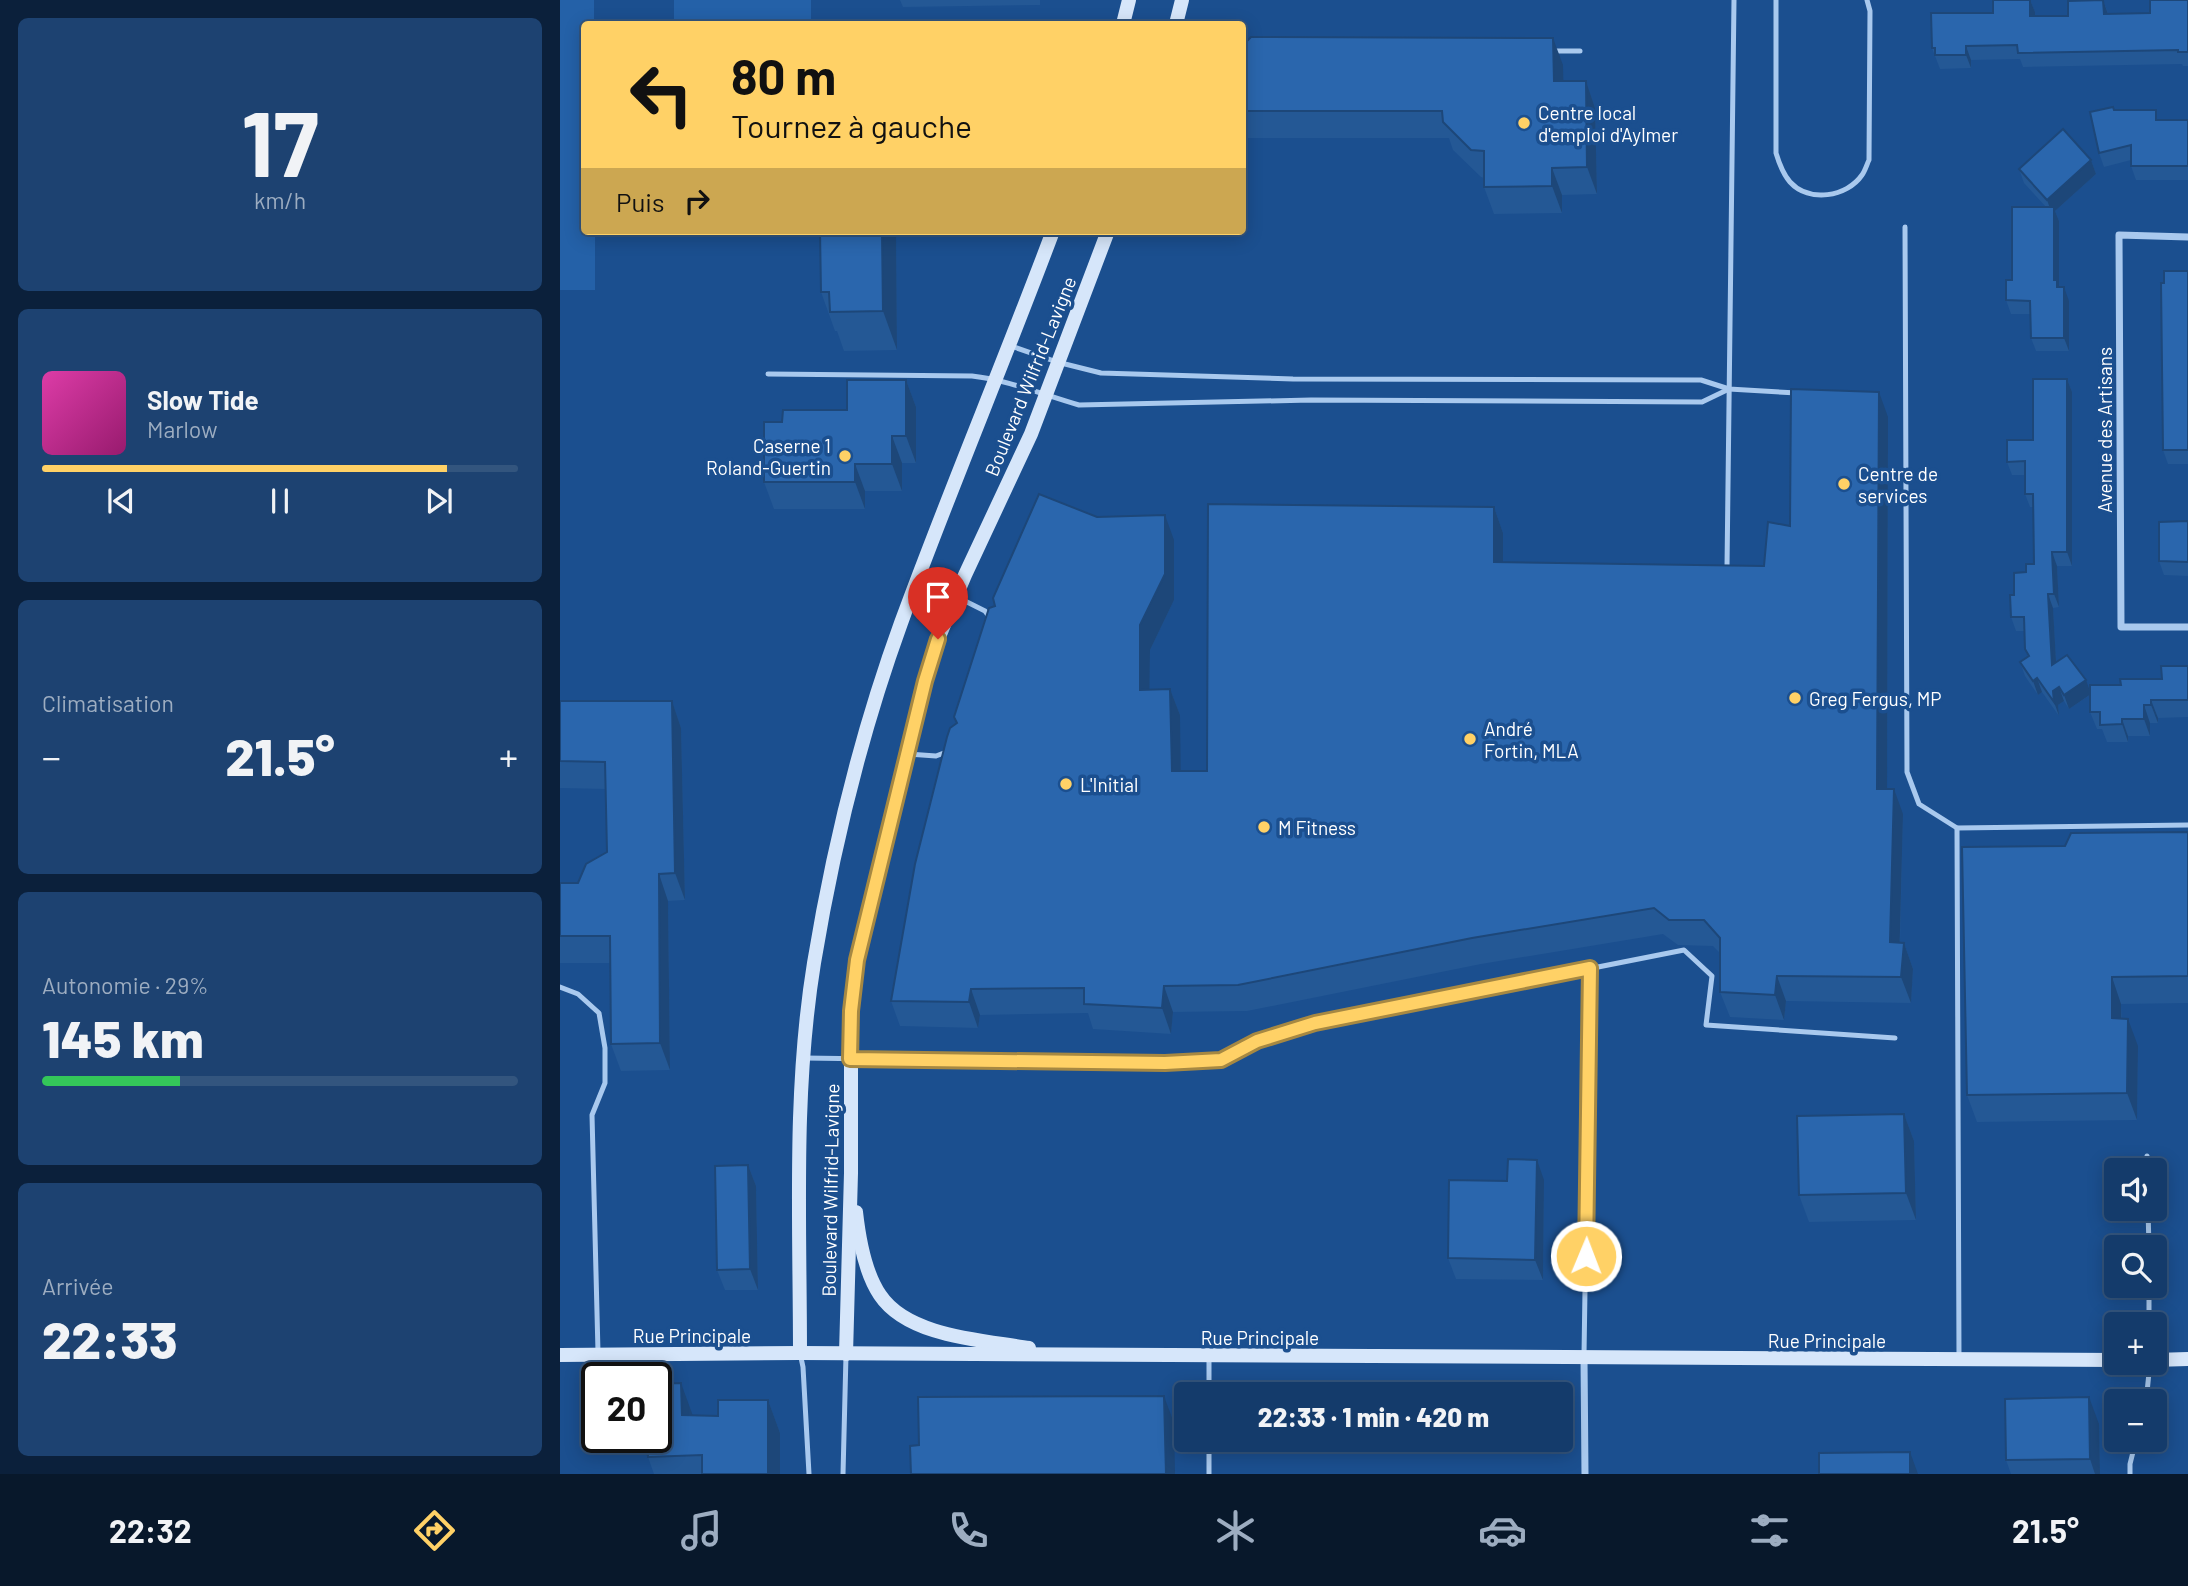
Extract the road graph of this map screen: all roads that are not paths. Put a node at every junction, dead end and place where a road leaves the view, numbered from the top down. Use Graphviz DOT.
graph roads {
  1 [pos="1129,0"];
  2 [pos="1182,0"];
  3 [pos="1734,0"];
  4 [pos="1776,0"];
  5 [pos="1867,0"];
  6 [pos="1124,21"];
  7 [pos="1177,21"];
  8 [pos="1539,51"];
  9 [pos="1580,51"];
  10 [pos="1905,227"];
  11 [pos="1051,235"];
  12 [pos="1106,235"];
  13 [pos="2188,237"];
  14 [pos="1008,345"];
  15 [pos="1057,362"];
  16 [pos="768,374"];
  17 [pos="996,378"];
  18 [pos="1729,389"];
  19 [pos="1809,393"];
  20 [pos="1044,396"];
  21 [pos="1727,567"];
  22 [pos="956,596"];
  23 [pos="992,620"];
  24 [pos="2188,627"];
  25 [pos="961,747"];
  26 [pos="908,754"];
  27 [pos="2188,825"];
  28 [pos="1957,828"];
  29 [pos="1590,968"];
  30 [pos="560,987"];
  31 [pos="1895,1038"];
  32 [pos="802,1058"];
  33 [pos="850,1059"];
  34 [pos="851,1173"];
  35 [pos="800,1353"];
  36 [pos="846,1354"];
  37 [pos="560,1355"];
  38 [pos="598,1355"];
  39 [pos="1067,1355"];
  40 [pos="1209,1356"];
  41 [pos="1584,1358"];
  42 [pos="2188,1359"];
  43 [pos="1959,1360"];
  44 [pos="2104,1360"];
  45 [pos="2167,1360"];
  46 [pos="1209,1382"];
  47 [pos="1209,1452"];
  48 [pos="2133,1452"];
  49 [pos="809,1474"];
  50 [pos="843,1474"];
  51 [pos="1209,1474"];
  52 [pos="1585,1474"];
  53 [pos="2130,1474"];
  1 -- 6 [label="main road"];
  2 -- 7 [label="main road"];
  3 -- 18 [label="lane"];
  4 -- 5 [label="lane"];
  8 -- 9 [label="lane"];
  10 -- 28 [label="lane"];
  11 -- 14 [label="main road, Boulevard Wilfrid-Lavigne"];
  12 -- 15 [label="main road, Boulevard Wilfrid-Lavigne"];
  13 -- 24 [label="street, Avenue des Artisans"];
  14 -- 15 [label="lane"];
  14 -- 17 [label="main road, Boulevard Wilfrid-Lavigne"];
  15 -- 18 [label="lane"];
  15 -- 20 [label="main road, Boulevard Wilfrid-Lavigne"];
  16 -- 17 [label="lane"];
  17 -- 20 [label="lane"];
  17 -- 32 [label="main road, Boulevard Wilfrid-Lavigne"];
  18 -- 19 [label="lane"];
  18 -- 20 [label="lane"];
  18 -- 21 [label="lane"];
  20 -- 22 [label="main road, Boulevard Wilfrid-Lavigne"];
  22 -- 23 [label="lane"];
  22 -- 26 [label="main road, Boulevard Wilfrid-Lavigne"];
  25 -- 26 [label="lane"];
  26 -- 33 [label="main road, Boulevard Wilfrid-Lavigne"];
  27 -- 28 [label="lane"];
  28 -- 43 [label="lane"];
  29 -- 31 [label="lane"];
  29 -- 33 [label="lane"];
  29 -- 41 [label="lane"];
  30 -- 38 [label="lane"];
  32 -- 33 [label="lane"];
  32 -- 35 [label="main road, Boulevard Wilfrid-Lavigne"];
  33 -- 34 [label="main road, Boulevard Wilfrid-Lavigne"];
  34 -- 36 [label="main road, Boulevard Wilfrid-Lavigne"];
  34 -- 39 [label="main road"];
  35 -- 36 [label="main road, Rue Principale"];
  35 -- 38 [label="main road, Rue Principale"];
  35 -- 49 [label="lane"];
  36 -- 39 [label="main road, Rue Principale"];
  36 -- 50 [label="lane"];
  37 -- 38 [label="main road, Rue Principale"];
  39 -- 40 [label="main road, Rue Principale"];
  40 -- 41 [label="main road, Rue Principale"];
  40 -- 46 [label="lane"];
  41 -- 43 [label="main road, Rue Principale"];
  41 -- 52 [label="street"];
  42 -- 45 [label="main road"];
  43 -- 44 [label="main road, Rue Principale"];
  47 -- 51 [label="lane"];
  48 -- 53 [label="lane"];
}
